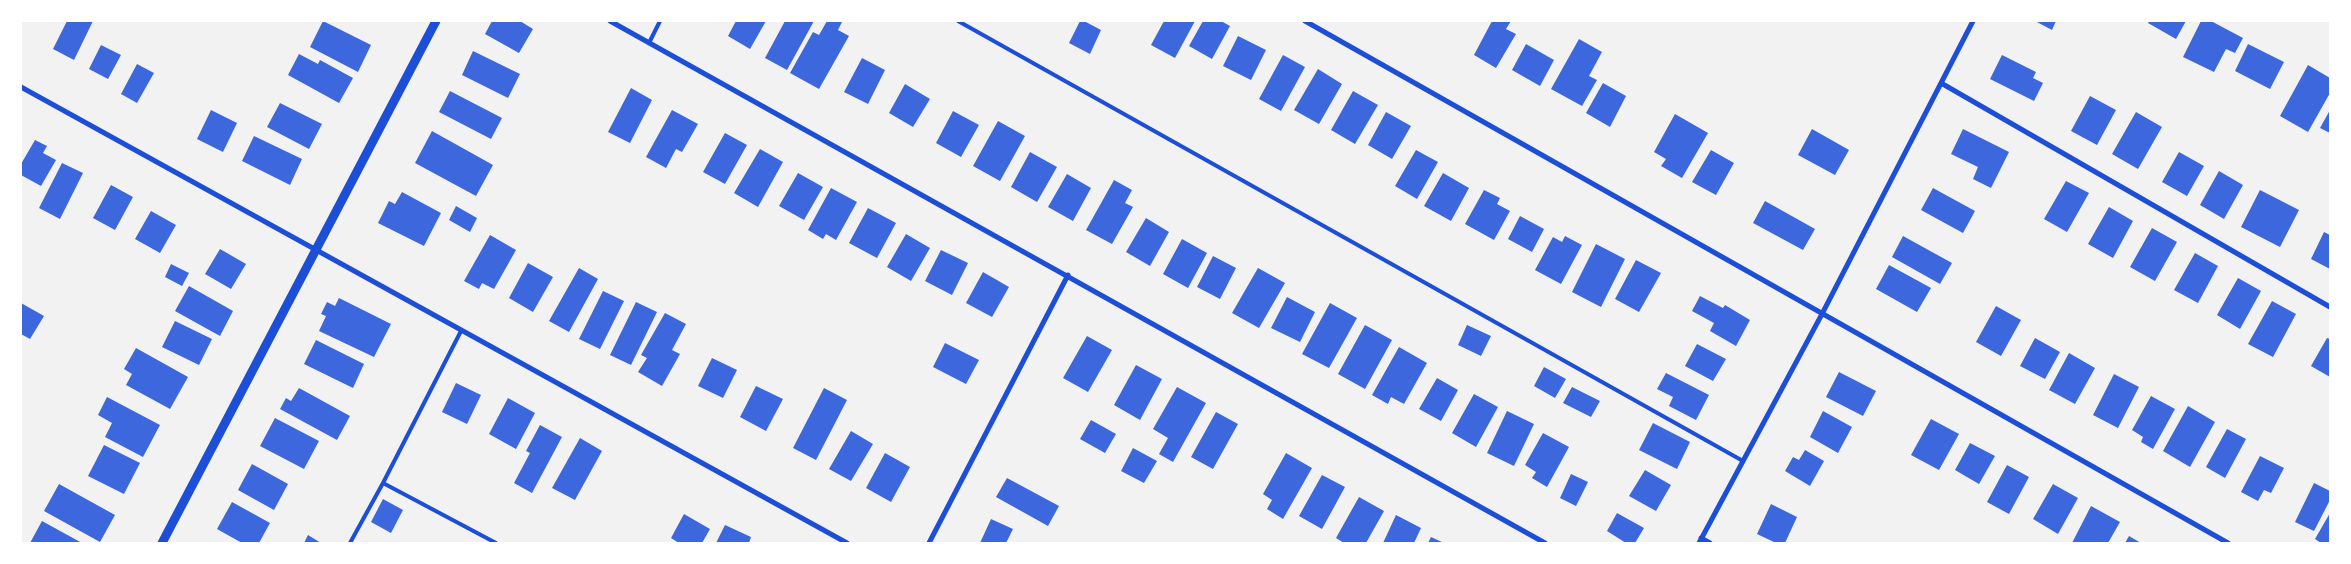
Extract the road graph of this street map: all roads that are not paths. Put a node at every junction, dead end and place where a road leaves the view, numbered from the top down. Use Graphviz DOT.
graph roads {
  1 [pos="436,21"];
  2 [pos="610,21"];
  3 [pos="660,21"];
  4 [pos="958,21"];
  5 [pos="1305,21"];
  6 [pos="1973,21"];
  7 [pos="649,43"];
  8 [pos="1941,83"];
  9 [pos="21,87"];
  10 [pos="315,250"];
  11 [pos="1068,275"];
  12 [pos="2330,307"];
  13 [pos="1822,314"];
  14 [pos="461,331"];
  15 [pos="1743,461"];
  16 [pos="383,483"];
  17 [pos="1700,540"];
  18 [pos="162,543"];
  19 [pos="350,543"];
  20 [pos="496,543"];
  21 [pos="847,543"];
  22 [pos="929,543"];
  23 [pos="1545,543"];
  24 [pos="1710,543"];
  25 [pos="2228,543"];
  1 -- 10 [label="street"];
  2 -- 7 [label="street"];
  3 -- 7 [label="lane"];
  4 -- 15 [label="lane"];
  5 -- 13 [label="street"];
  6 -- 8 [label="street"];
  7 -- 11 [label="street"];
  8 -- 12 [label="street"];
  8 -- 13 [label="street"];
  9 -- 10 [label="street"];
  10 -- 14 [label="street"];
  10 -- 18 [label="street"];
  11 -- 22 [label="street"];
  11 -- 23 [label="street"];
  13 -- 15 [label="street"];
  13 -- 25 [label="street"];
  14 -- 16 [label="lane"];
  14 -- 21 [label="street"];
  15 -- 17 [label="street"];
  16 -- 19 [label="lane"];
  16 -- 20 [label="lane"];
  17 -- 24 [label="street"];
}
